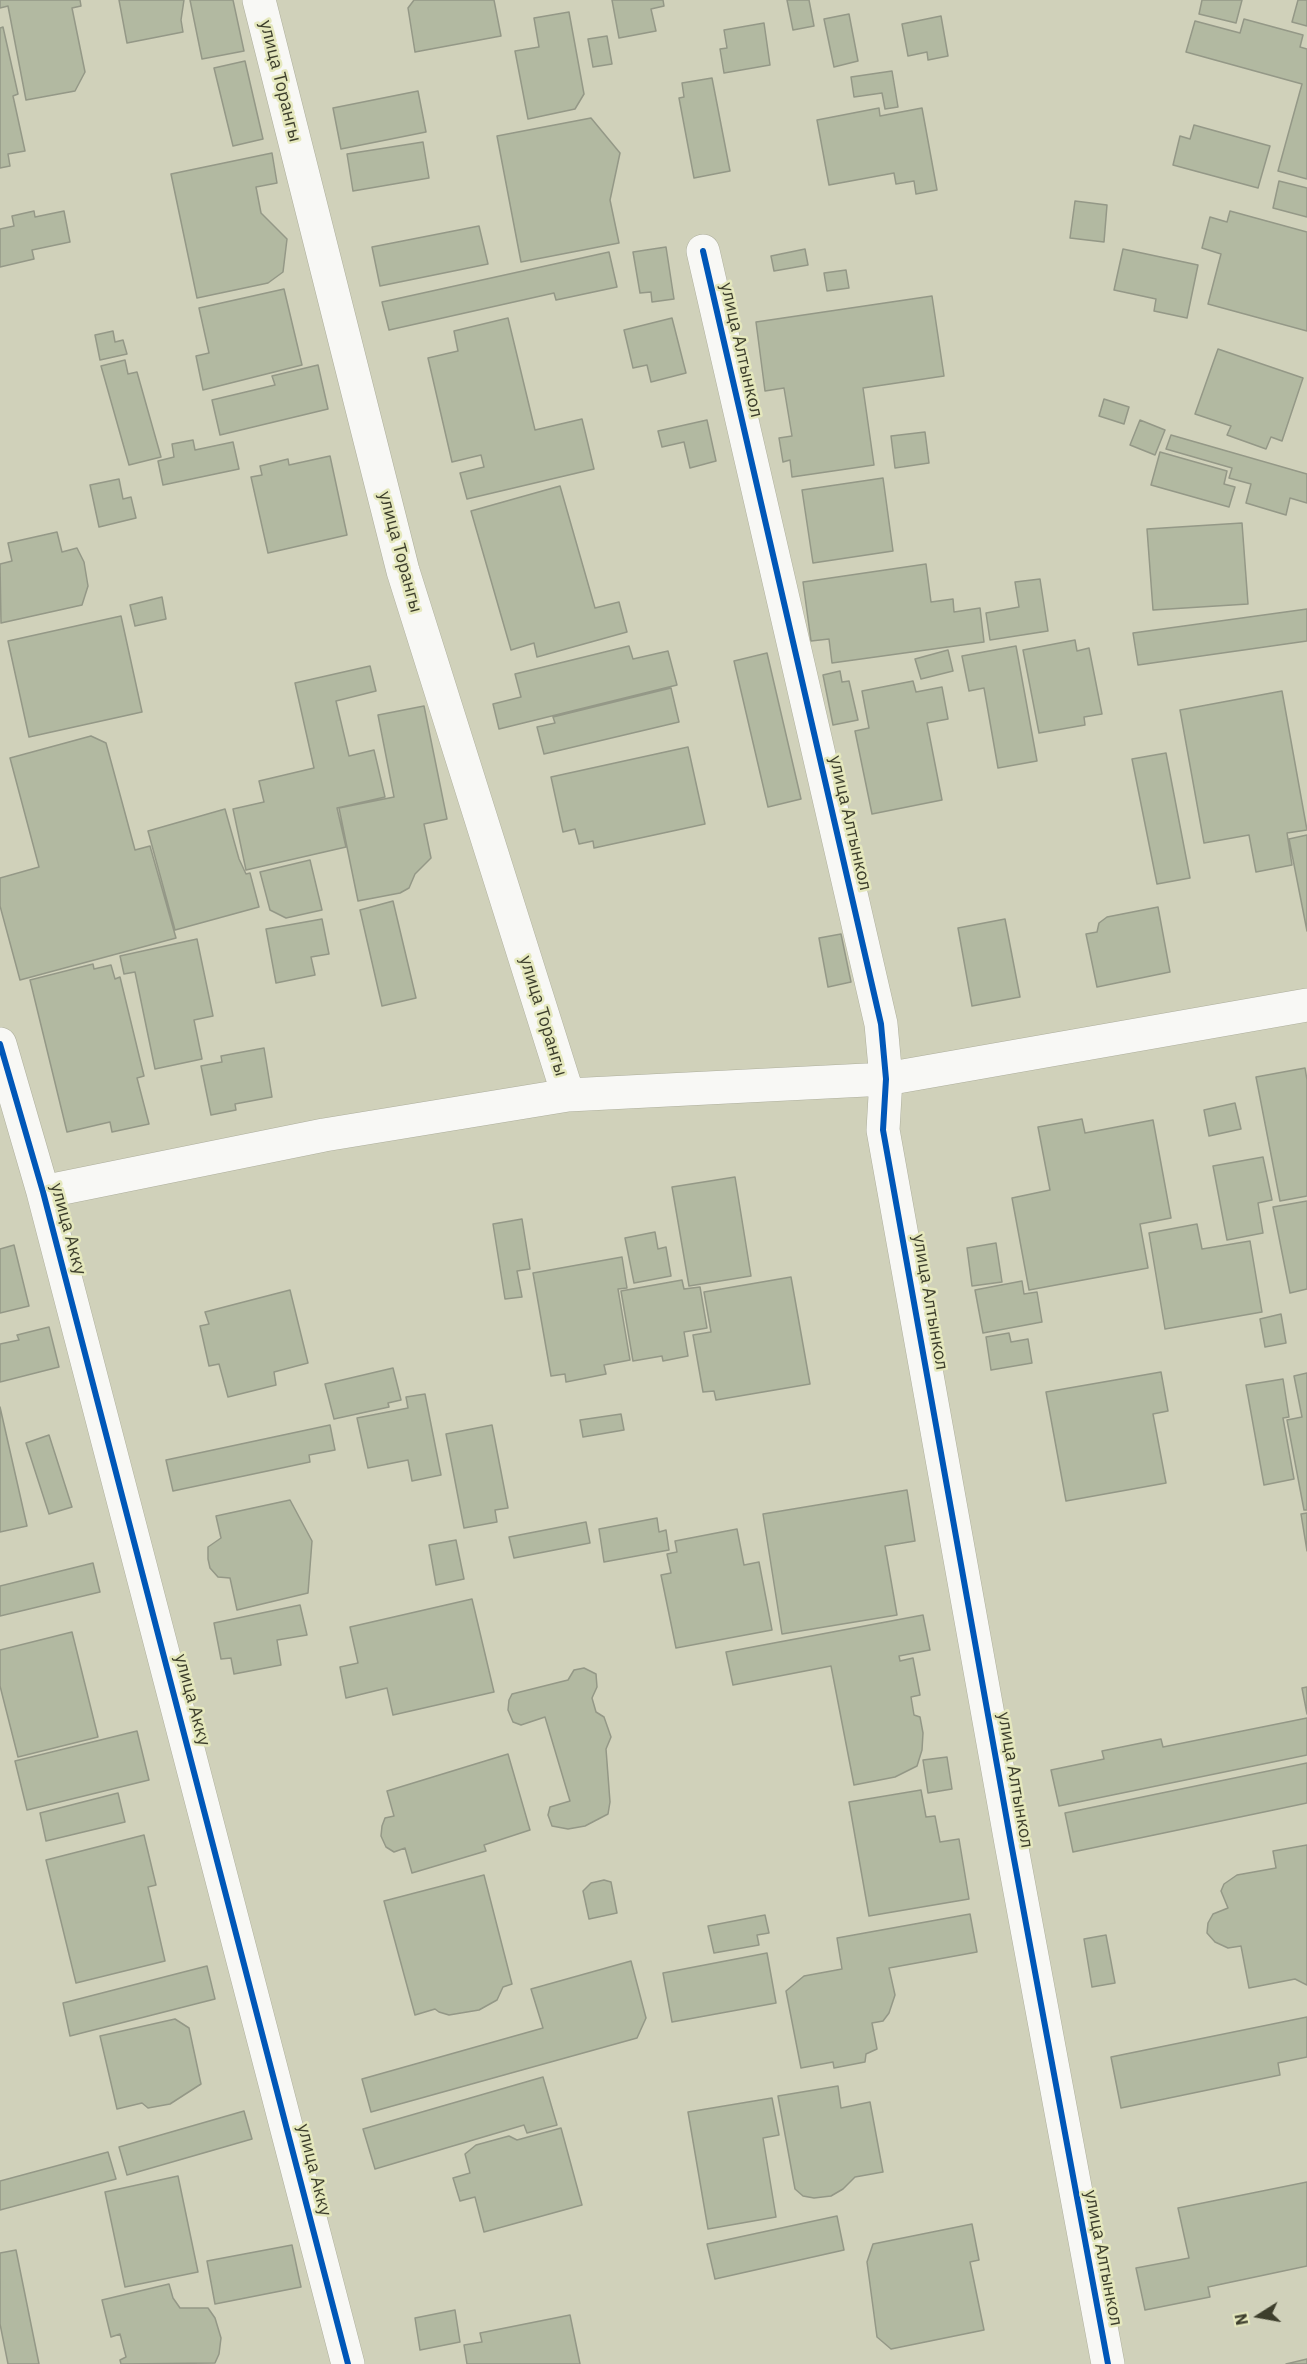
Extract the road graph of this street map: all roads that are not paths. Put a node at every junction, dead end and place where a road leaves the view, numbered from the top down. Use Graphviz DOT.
graph roads {
  1 [pos="259,0"];
  2 [pos="703,251"];
  3 [pos="1307,1005"];
  4 [pos="0,1044"];
  5 [pos="886,1079"];
  6 [pos="568,1095"];
  7 [pos="43,1192"];
  8 [pos="348,2364"];
  9 [pos="1108,2364"];
  1 -- 6 [label="street, улица Торангы"];
  2 -- 5 [label="street, улица Алтынкол"];
  3 -- 5 [label="street"];
  4 -- 7 [label="street, улица Акку"];
  5 -- 6 [label="street"];
  5 -- 9 [label="street, улица Алтынкол"];
  6 -- 7 [label="street"];
  7 -- 8 [label="street, улица Акку"];
}
